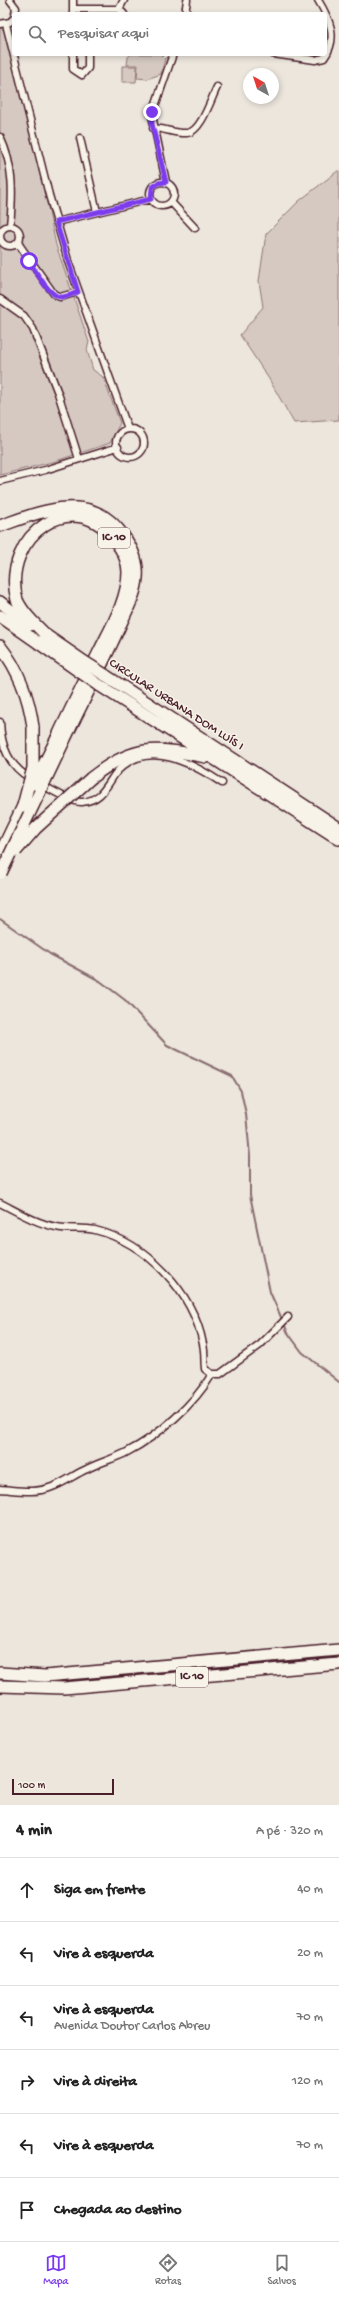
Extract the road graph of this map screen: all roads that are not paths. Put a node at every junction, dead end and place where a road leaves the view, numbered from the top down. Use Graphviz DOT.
graph roads {
  1 [pos="10,0"];
  2 [pos="74,0"];
  3 [pos="124,0"];
  4 [pos="187,0"];
  5 [pos="318,0"];
  6 [pos="73,11"];
  7 [pos="16,12"];
  8 [pos="121,12"];
  9 [pos="185,12"];
  10 [pos="323,12"];
  11 [pos="12,19"];
  12 [pos="327,20"];
  13 [pos="3,24"];
  14 [pos="327,51"];
  15 [pos="73,56"];
  16 [pos="88,56"];
  17 [pos="172,56"];
  18 [pos="287,56"];
  19 [pos="325,56"];
  20 [pos="217,87"];
  21 [pos="153,128"];
  22 [pos="0,137"];
  23 [pos="80,138"];
  24 [pos="166,182"];
  25 [pos="151,199"];
  26 [pos="171,202"];
  27 [pos="97,212"];
  28 [pos="56,222"];
  29 [pos="10,226"];
  30 [pos="195,228"];
  31 [pos="18,243"];
  32 [pos="4,244"];
  33 [pos="0,251"];
  34 [pos="78,292"];
  35 [pos="0,299"];
  36 [pos="128,429"];
  37 [pos="118,447"];
  38 [pos="79,459"];
  39 [pos="0,481"];
  40 [pos="0,526"];
  41 [pos="0,602"];
  42 [pos="0,616"];
  43 [pos="50,639"];
  44 [pos="0,646"];
  45 [pos="83,668"];
  46 [pos="0,722"];
  47 [pos="60,740"];
  48 [pos="211,758"];
  49 [pos="222,783"];
  50 [pos="23,806"];
  51 [pos="339,828"];
  52 [pos="339,839"];
  53 [pos="0,854"];
  54 [pos="0,873"];
  55 [pos="0,1203"];
  56 [pos="288,1317"];
  57 [pos="212,1374"];
  58 [pos="0,1489"];
  59 [pos="339,1650"];
  60 [pos="339,1664"];
  61 [pos="0,1673"];
  62 [pos="0,1686"];
  1 -- 7 [label="street"];
  2 -- 6 [label="street"];
  3 -- 8 [label="street"];
  4 -- 9 [label="street"];
  5 -- 10 [label="street"];
  6 -- 8 [label="street"];
  11 -- 13 [label="street"];
  12 -- 14 [label="street"];
  13 -- 28 [label="street"];
  15 -- 16 [label="street"];
  17 -- 21 [label="street"];
  18 -- 19 [label="street"];
  20 -- 21 [label="street"];
  21 -- 24 [label="street"];
  22 -- 29 [label="street"];
  23 -- 27 [label="street"];
  24 -- 25 [label="street"];
  24 -- 26 [label="street"];
  25 -- 26 [label="street"];
  25 -- 27 [label="street"];
  26 -- 30 [label="street"];
  27 -- 28 [label="street"];
  28 -- 34 [label="street"];
  29 -- 31 [label="street"];
  29 -- 32 [label="street"];
  31 -- 32 [label="street"];
  31 -- 34 [label="street"];
  32 -- 33 [label="street"];
  34 -- 36 [label="street"];
  35 -- 38 [label="street"];
  36 -- 37 [label="street"];
  36 -- 37 [label="street"];
  37 -- 38 [label="street"];
  38 -- 39 [label="street"];
  40 -- 47 [label="highway, IC 10"];
  41 -- 43 [label="highway, CIRCULAR URBANA DOM LUÍS I"];
  42 -- 45 [label="highway, CIRCULAR URBANA DOM LUÍS I"];
  43 -- 45 [label="highway, CIRCULAR URBANA DOM LUÍS I"];
  43 -- 47 [label="highway, IC 10"];
  44 -- 50 [label="highway, IC 10, bridge"];
  45 -- 48 [label="highway, CIRCULAR URBANA DOM LUÍS I, bridge"];
  45 -- 51 [label="highway, CIRCULAR URBANA DOM LUÍS I, bridge"];
  46 -- 49 [label="street"];
  47 -- 50 [label="highway, IC 10, bridge"];
  47 -- 54 [label="highway, IC 10, bridge"];
  48 -- 52 [label="highway, CIRCULAR URBANA DOM LUÍS I"];
  48 -- 54 [label="highway, IC 10, bridge"];
  50 -- 53 [label="highway, IC 10"];
  55 -- 57 [label="street"];
  56 -- 57 [label="street"];
  57 -- 58 [label="street"];
  59 -- 61 [label="highway, IC 10"];
  60 -- 62 [label="highway, IC 10"];
}
